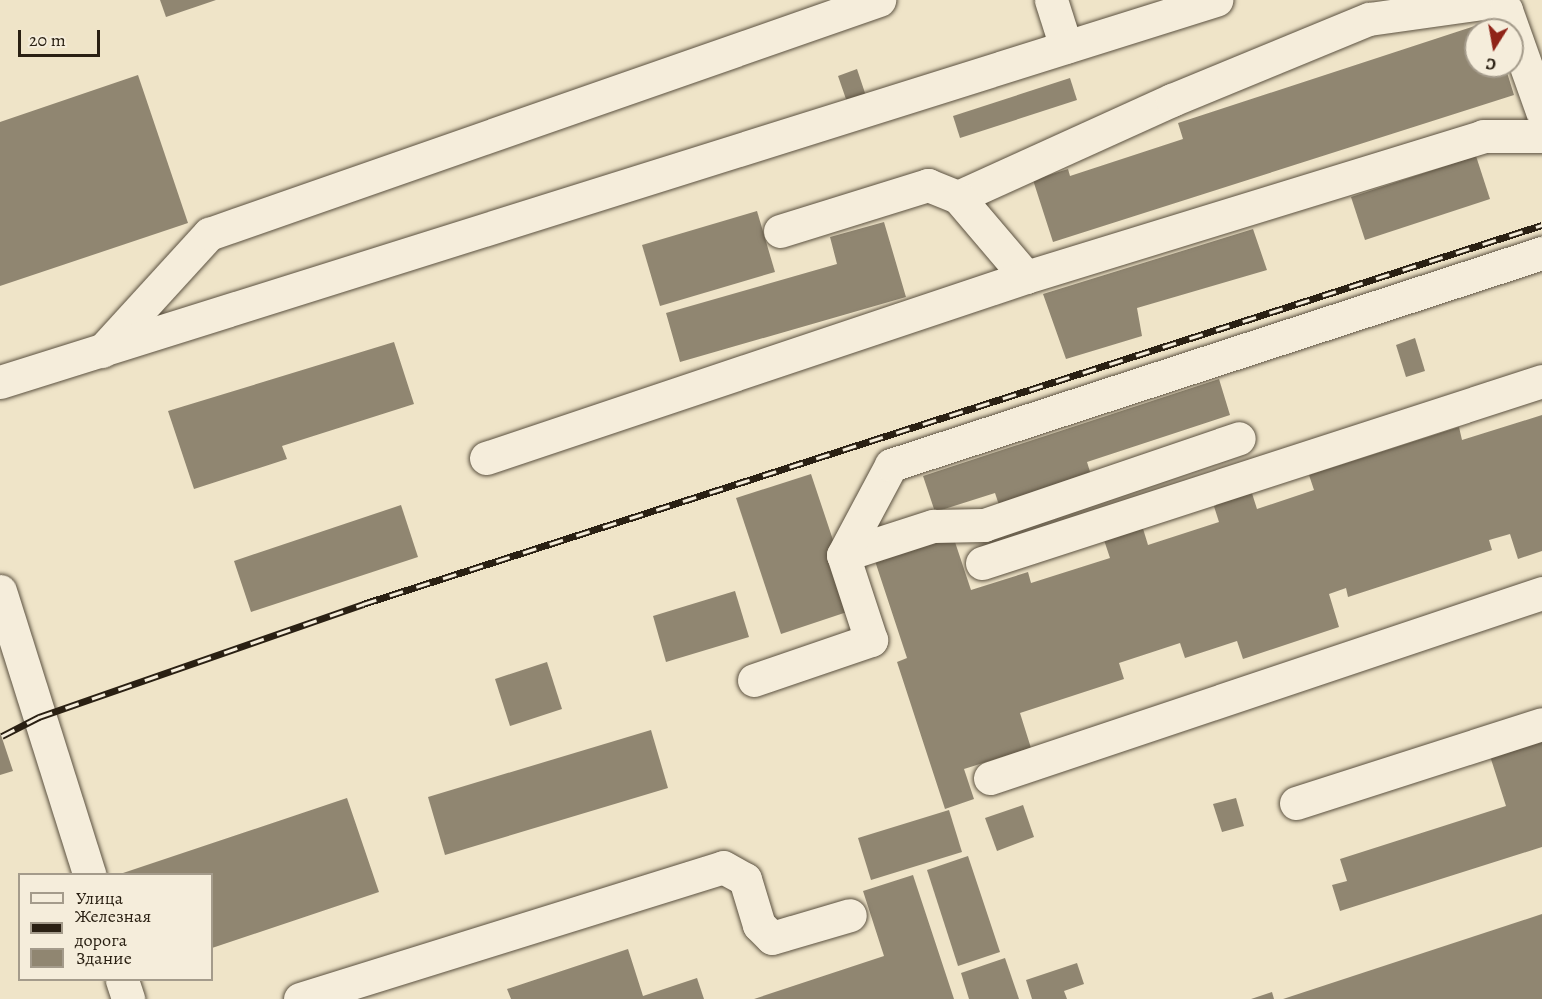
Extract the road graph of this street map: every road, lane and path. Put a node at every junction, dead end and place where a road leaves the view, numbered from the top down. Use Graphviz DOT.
graph roads {
  1 [pos="879,0"];
  2 [pos="1051,0"];
  3 [pos="1216,0"];
  4 [pos="1066,47"];
  5 [pos="1542,111"];
  6 [pos="1542,136"];
  7 [pos="958,197"];
  8 [pos="780,231"];
  9 [pos="1542,253"];
  10 [pos="1026,277"];
  11 [pos="102,351"];
  12 [pos="1542,381"];
  13 [pos="0,382"];
  14 [pos="1239,438"];
  15 [pos="486,458"];
  16 [pos="843,555"];
  17 [pos="982,563"];
  18 [pos="0,591"];
  19 [pos="1542,593"];
  20 [pos="754,680"];
  21 [pos="1542,724"];
  22 [pos="990,778"];
  23 [pos="1296,803"];
  24 [pos="88,873"];
  25 [pos="850,915"];
  26 [pos="122,981"];
  27 [pos="128,999"];
  28 [pos="300,999"];
  1 -- 11 [label="lane"];
  2 -- 4 [label="lane"];
  3 -- 4 [label="lane"];
  4 -- 11 [label="lane"];
  5 -- 7 [label="lane"];
  6 -- 10 [label="lane"];
  7 -- 8 [label="lane"];
  7 -- 10 [label="lane"];
  9 -- 16 [label="lane"];
  10 -- 15 [label="lane"];
  11 -- 13 [label="lane"];
  12 -- 17 [label="lane"];
  14 -- 16 [label="lane"];
  16 -- 20 [label="lane"];
  18 -- 24 [label="lane"];
  19 -- 22 [label="lane"];
  21 -- 23 [label="lane"];
  25 -- 28 [label="lane"];
  26 -- 27 [label="lane"];
}
